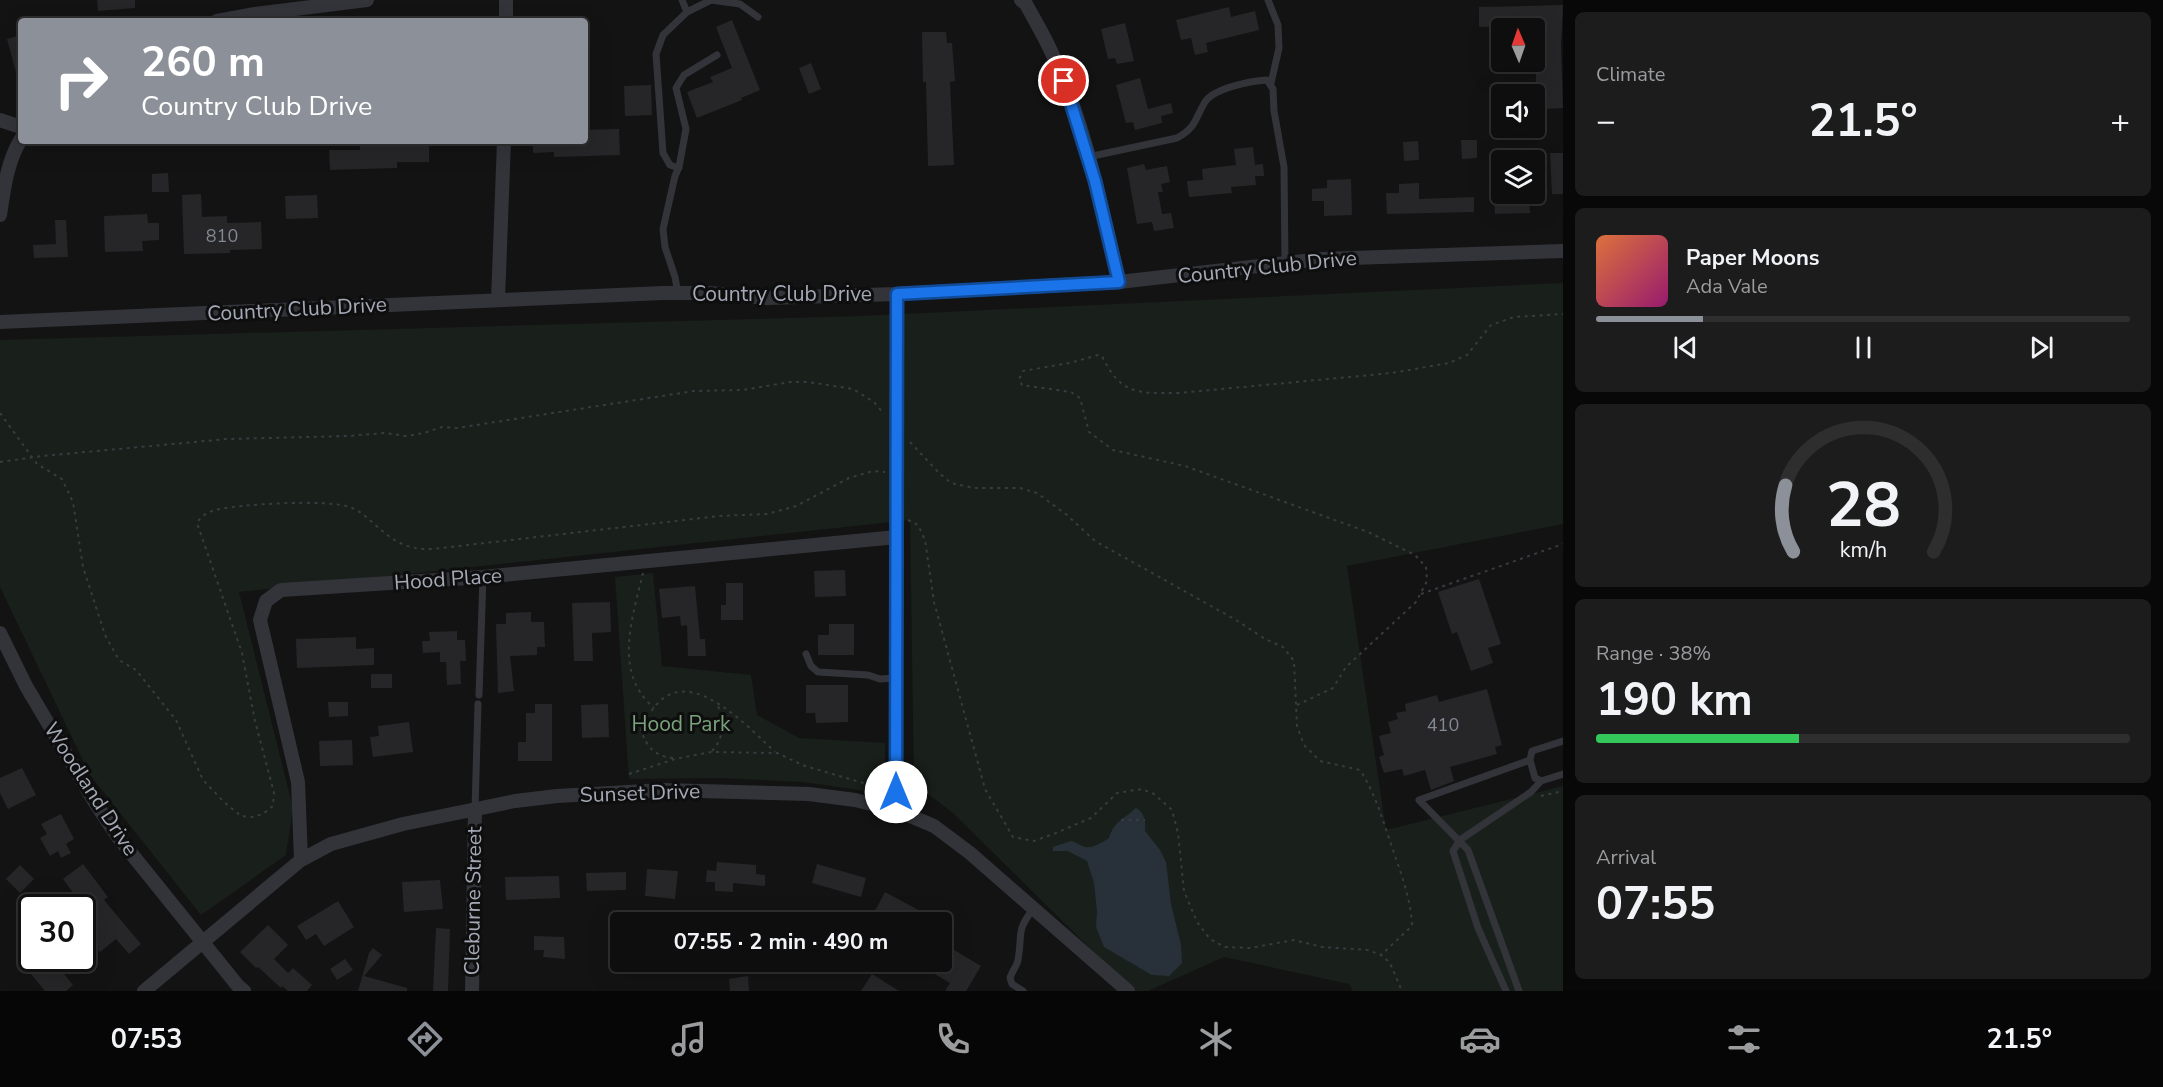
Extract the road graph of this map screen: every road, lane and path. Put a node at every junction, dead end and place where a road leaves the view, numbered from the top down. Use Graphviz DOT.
graph roads {
  1 [pos="367,0"];
  2 [pos="506,0"];
  3 [pos="682,0"];
  4 [pos="711,0"];
  5 [pos="1021,0"];
  6 [pos="1268,0"];
  7 [pos="687,12"];
  8 [pos="758,17"];
  9 [pos="234,18"];
  10 [pos="506,18"];
  11 [pos="717,55"];
  12 [pos="1271,84"];
  13 [pos="0,120"];
  14 [pos="18,126"];
  15 [pos="18,144"];
  16 [pos="504,144"];
  17 [pos="1088,157"];
  18 [pos="679,168"];
  19 [pos="0,215"];
  20 [pos="1563,251"];
  21 [pos="1285,262"];
  22 [pos="1119,282"];
  23 [pos="678,294"];
  24 [pos="897,294"];
  25 [pos="498,300"];
  26 [pos="1563,314"];
  27 [pos="0,322"];
  28 [pos="897,518"];
  29 [pos="897,537"];
  30 [pos="1563,544"];
  31 [pos="645,562"];
  32 [pos="483,577"];
  33 [pos="1420,594"];
  34 [pos="0,633"];
  35 [pos="806,654"];
  36 [pos="896,678"];
  37 [pos="479,695"];
  38 [pos="716,702"];
  39 [pos="478,704"];
  40 [pos="1297,705"];
  41 [pos="654,708"];
  42 [pos="1563,741"];
  43 [pos="711,752"];
  44 [pos="777,753"];
  45 [pos="675,759"];
  46 [pos="1530,760"];
  47 [pos="629,774"];
  48 [pos="1563,774"];
  49 [pos="1541,781"];
  50 [pos="896,792"];
  51 [pos="475,810"];
  52 [pos="896,810"];
  53 [pos="1121,819"];
  54 [pos="1145,820"];
  55 [pos="1460,840"];
  56 [pos="301,860"];
  57 [pos="1034,908"];
  58 [pos="202,942"];
  59 [pos="144,991"];
  60 [pos="244,991"];
  61 [pos="472,991"];
  62 [pos="1023,991"];
  63 [pos="1128,991"];
  64 [pos="1402,991"];
  65 [pos="1506,991"];
  66 [pos="1519,991"];
  1 -- 9 [label="street"];
  2 -- 10 [label="street"];
  3 -- 7 [label="lane"];
  4 -- 7 [label="lane"];
  4 -- 8 [label="lane"];
  5 -- 17 [label="street"];
  6 -- 12 [label="lane"];
  7 -- 18 [label="lane"];
  11 -- 18 [label="lane"];
  12 -- 17 [label="lane"];
  12 -- 21 [label="lane"];
  13 -- 14 [label="street"];
  15 -- 19 [label="street"];
  16 -- 25 [label="street"];
  17 -- 22 [label="street"];
  18 -- 23 [label="lane"];
  20 -- 21 [label="street, Country Club Drive"];
  21 -- 22 [label="street, Country Club Drive"];
  22 -- 24 [label="street, Country Club Drive"];
  23 -- 24 [label="street, Country Club Drive"];
  23 -- 25 [label="street, Country Club Drive"];
  24 -- 28 [label="street"];
  25 -- 27 [label="street, Country Club Drive"];
  26 -- 33 [label="path"];
  28 -- 29 [label="street"];
  28 -- 64 [label="path"];
  29 -- 31 [label="street, Hood Place"];
  29 -- 36 [label="street"];
  30 -- 33 [label="path"];
  31 -- 32 [label="street, Hood Place"];
  31 -- 41 [label="path"];
  32 -- 37 [label="lane"];
  32 -- 56 [label="street, Hood Place"];
  33 -- 40 [label="path"];
  34 -- 58 [label="street, Woodland Drive"];
  35 -- 36 [label="lane"];
  36 -- 50 [label="street"];
  38 -- 41 [label="path"];
  38 -- 43 [label="path"];
  38 -- 44 [label="path"];
  39 -- 51 [label="lane"];
  41 -- 45 [label="path"];
  42 -- 46 [label="lane"];
  43 -- 44 [label="path"];
  43 -- 45 [label="path"];
  44 -- 50 [label="path"];
  45 -- 47 [label="path"];
  46 -- 49 [label="lane"];
  46 -- 55 [label="lane"];
  48 -- 49 [label="lane"];
  49 -- 55 [label="lane"];
  50 -- 52 [label="street"];
  51 -- 52 [label="street, Sunset Drive"];
  51 -- 56 [label="street, Sunset Drive"];
  51 -- 61 [label="street, Cleburne Street"];
  52 -- 57 [label="street, Sunset Drive"];
  53 -- 54 [label="path"];
  55 -- 65 [label="lane"];
  55 -- 66 [label="lane"];
  56 -- 58 [label="street, Sunset Drive"];
  57 -- 62 [label="lane"];
  57 -- 63 [label="street, Sunset Drive"];
  58 -- 59 [label="street, Sunset Drive"];
  58 -- 60 [label="street, Woodland Drive"];
}
